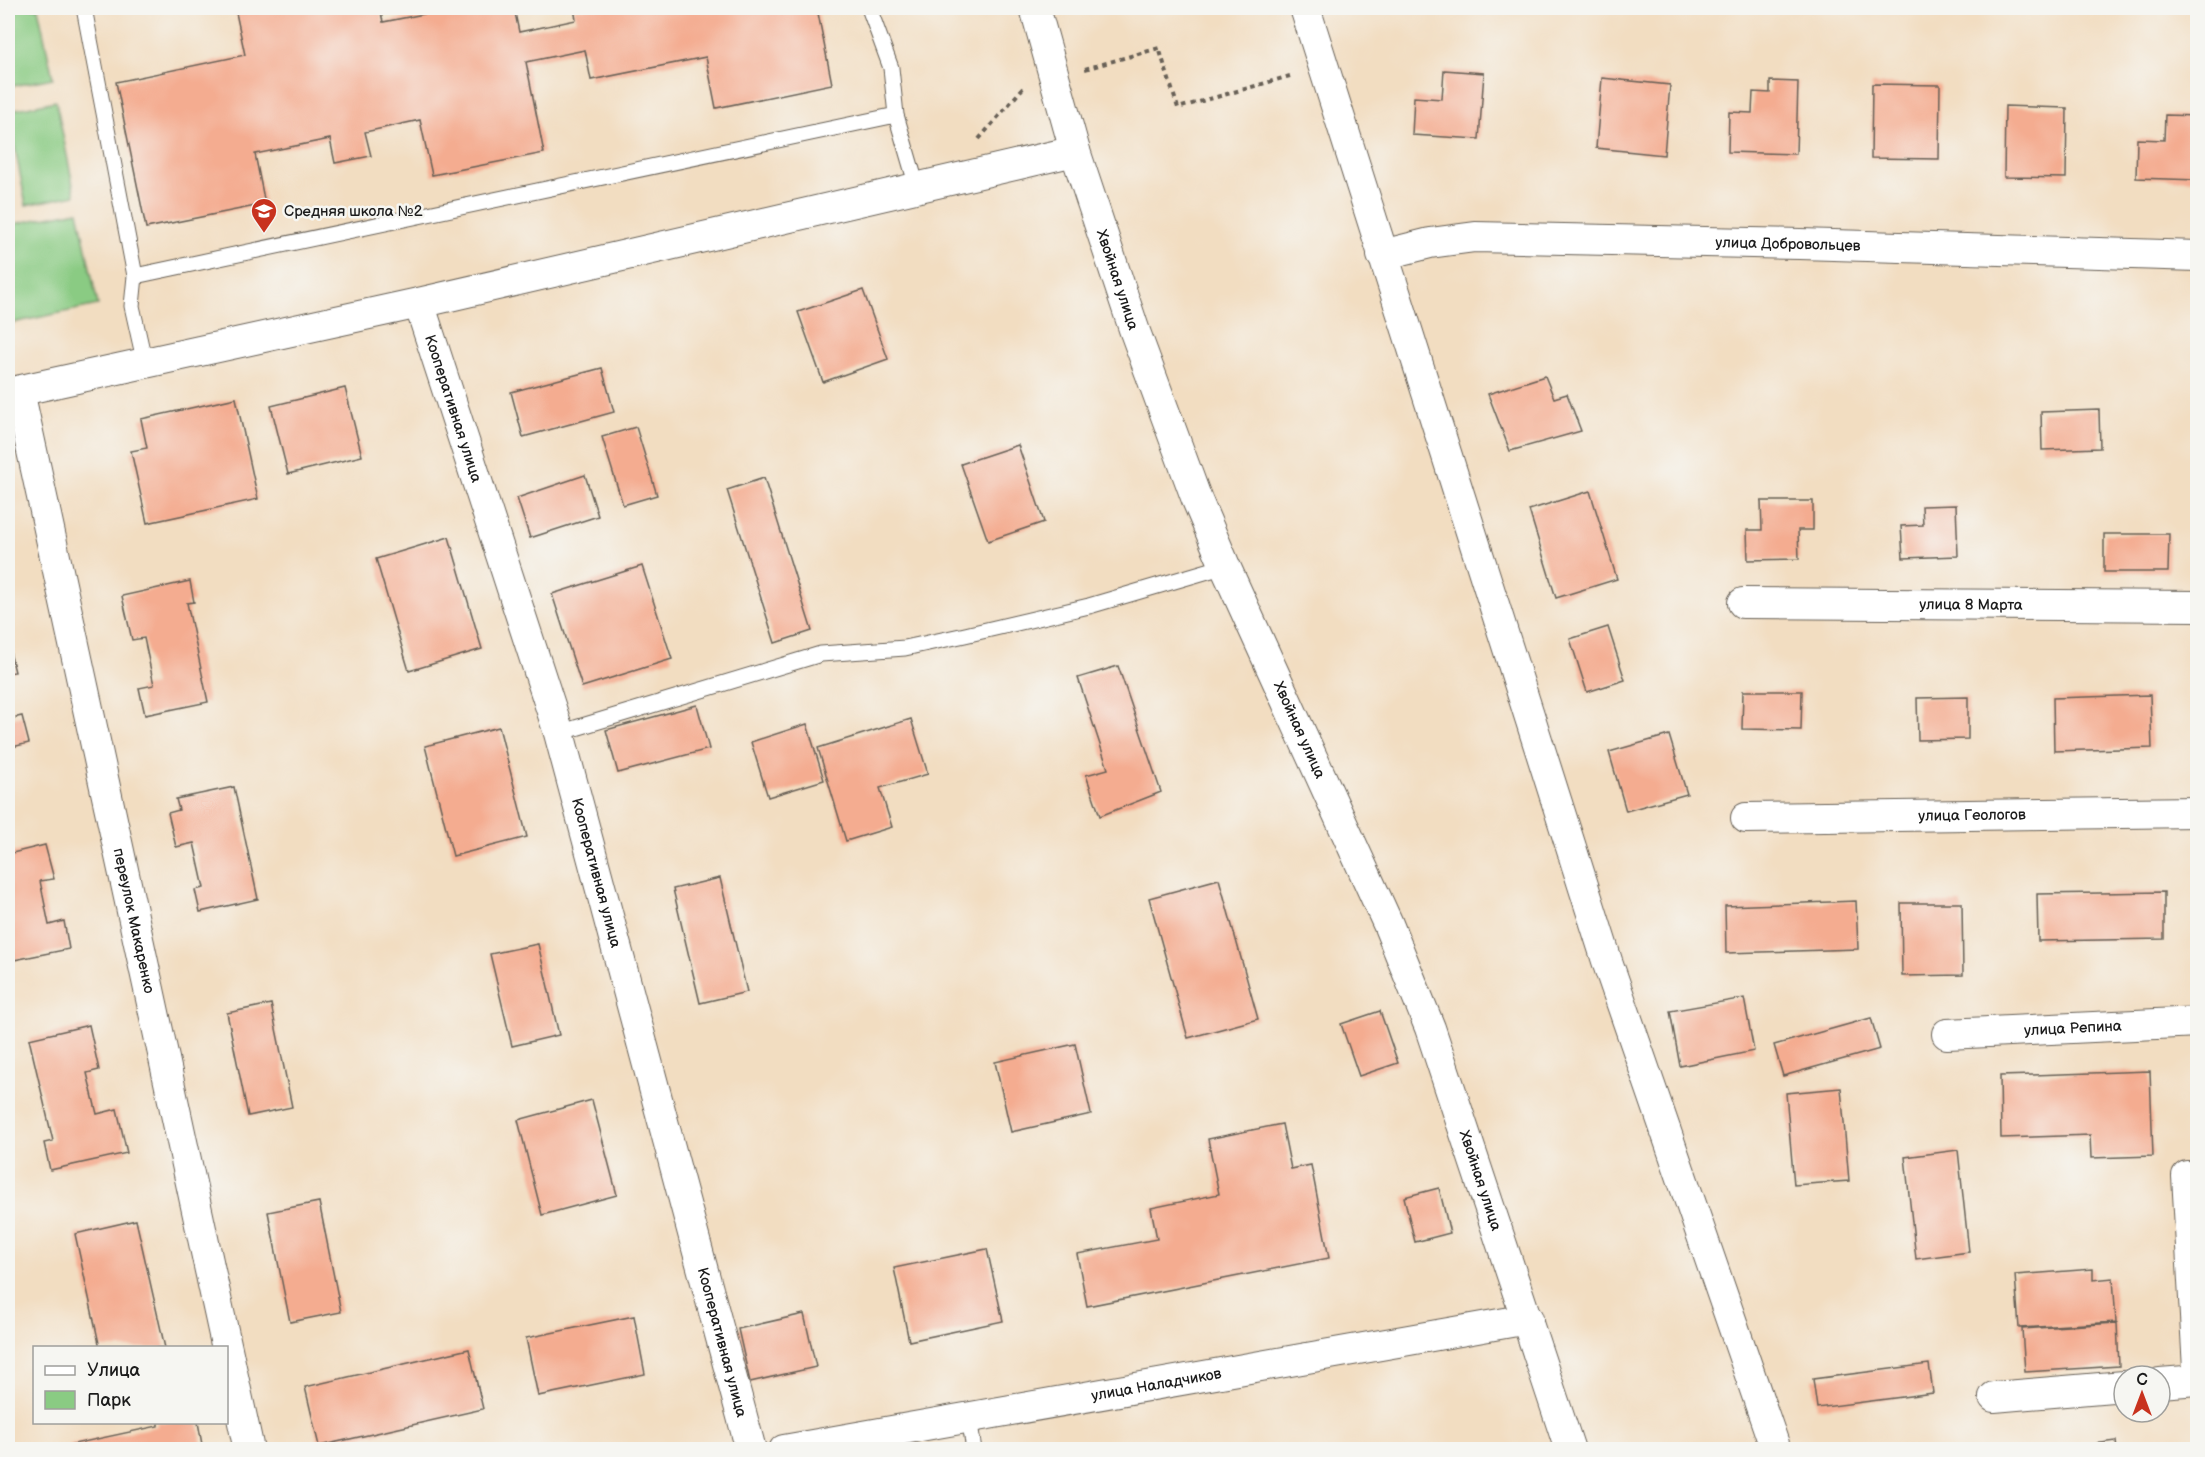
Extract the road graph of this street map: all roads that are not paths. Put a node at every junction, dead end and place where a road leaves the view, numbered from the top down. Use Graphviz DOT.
graph roads {
  1 [pos="84,8"];
  2 [pos="869,8"];
  3 [pos="1035,8"];
  4 [pos="1305,8"];
  5 [pos="896,115"];
  6 [pos="1075,151"];
  7 [pos="917,188"];
  8 [pos="1382,255"];
  9 [pos="2198,256"];
  10 [pos="135,276"];
  11 [pos="419,303"];
  12 [pos="145,364"];
  13 [pos="13,392"];
  14 [pos="1225,566"];
  15 [pos="1743,603"];
  16 [pos="2198,606"];
  17 [pos="559,733"];
  18 [pos="2198,812"];
  19 [pos="1746,818"];
  20 [pos="2198,1022"];
  21 [pos="1947,1034"];
  22 [pos="2187,1176"];
  23 [pos="1528,1319"];
  24 [pos="226,1346"];
  25 [pos="228,1355"];
  26 [pos="2198,1369"];
  27 [pos="2198,1380"];
  28 [pos="2172,1382"];
  29 [pos="2112,1387"];
  30 [pos="1994,1397"];
  31 [pos="969,1417"];
  32 [pos="249,1449"];
  33 [pos="751,1449"];
  34 [pos="784,1449"];
  35 [pos="974,1449"];
  36 [pos="1570,1449"];
  37 [pos="1776,1449"];
  1 -- 10 [label="lane"];
  2 -- 5 [label="lane"];
  3 -- 6 [label="street, Хвойная улица"];
  4 -- 8 [label="street"];
  5 -- 7 [label="lane"];
  5 -- 10 [label="lane"];
  6 -- 7 [label="street"];
  6 -- 14 [label="street, Хвойная улица"];
  7 -- 11 [label="street"];
  8 -- 9 [label="street, улица Добровольцев"];
  8 -- 37 [label="street"];
  10 -- 12 [label="lane"];
  11 -- 12 [label="street"];
  11 -- 17 [label="street, Кооперативная улица"];
  12 -- 13 [label="street"];
  13 -- 24 [label="street, переулок Макаренко"];
  14 -- 17 [label="lane"];
  14 -- 23 [label="street, Хвойная улица"];
  15 -- 16 [label="street, улица 8 Марта"];
  17 -- 33 [label="street, Кооперативная улица"];
  18 -- 19 [label="street, улица Геологов"];
  20 -- 21 [label="street, улица Репина"];
  22 -- 26 [label="street"];
  23 -- 31 [label="street, улица Наладчиков"];
  23 -- 36 [label="street, Хвойная улица"];
  25 -- 32 [label="street, переулок Макаренко"];
  27 -- 28 [label="street"];
  29 -- 30 [label="street"];
  31 -- 34 [label="street, улица Наладчиков"];
  31 -- 35 [label="lane"];
}
